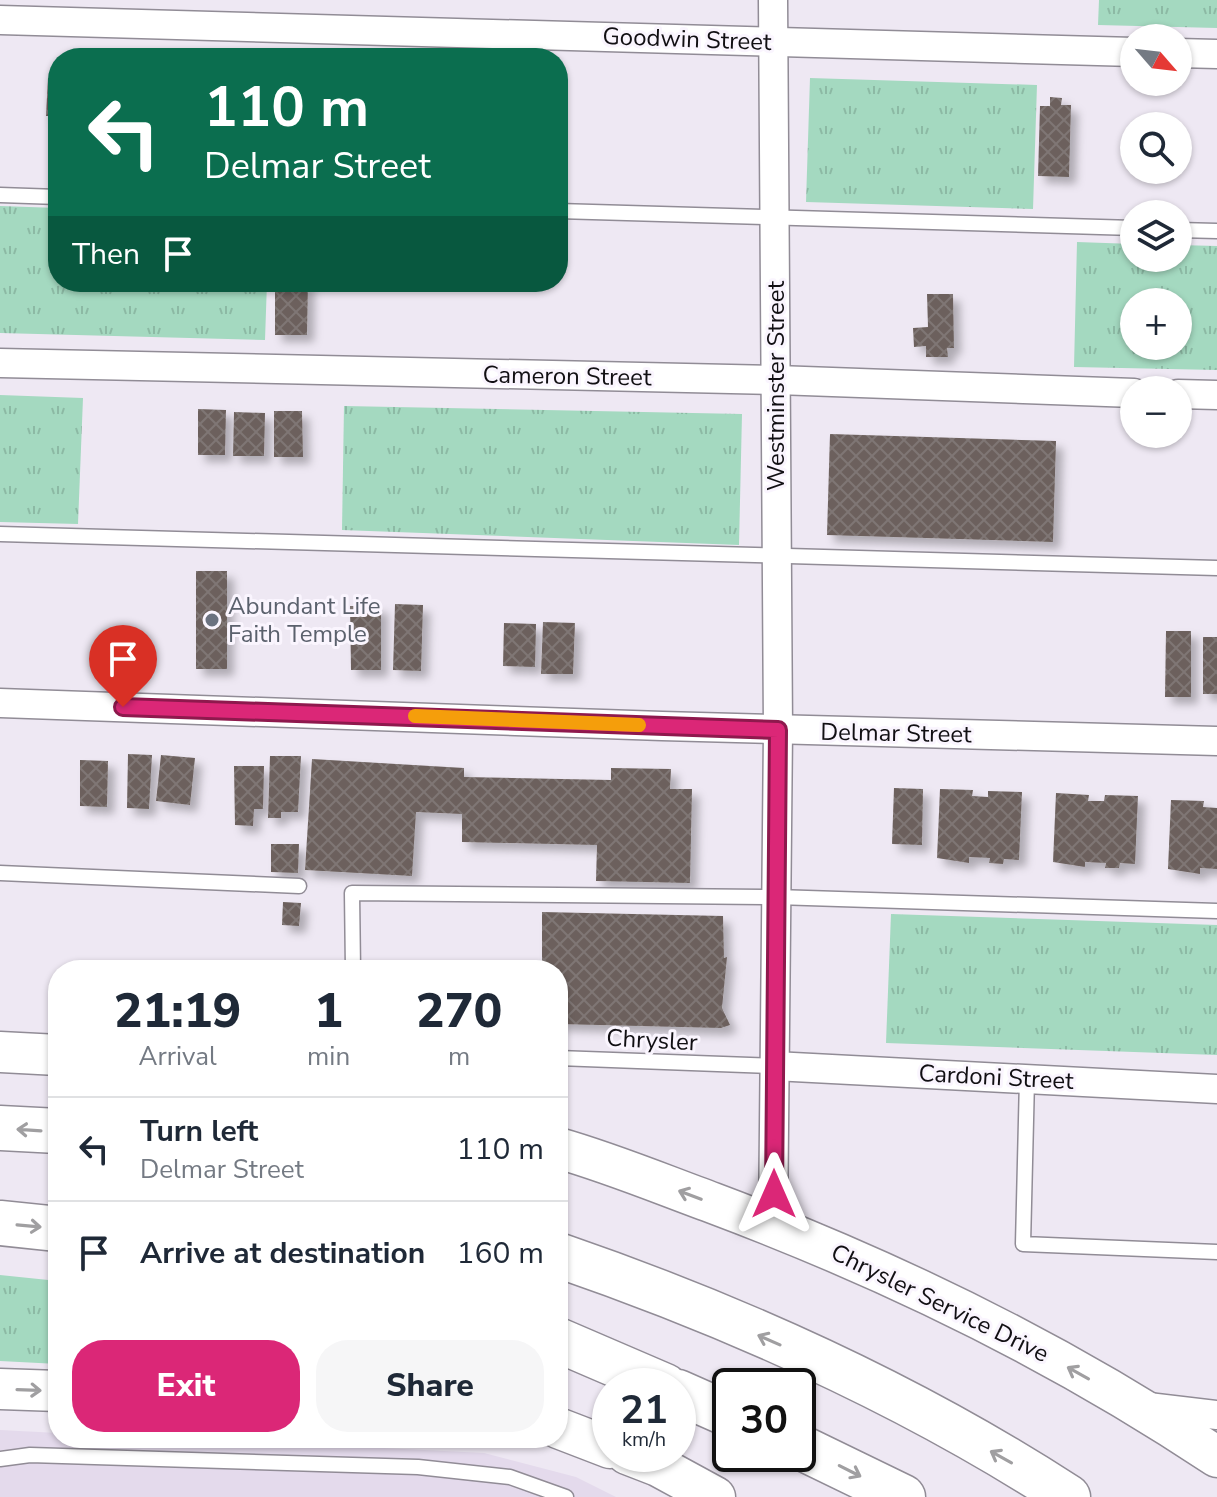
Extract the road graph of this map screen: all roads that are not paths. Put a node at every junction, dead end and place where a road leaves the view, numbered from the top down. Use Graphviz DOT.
graph roads {
  1 [pos="773,0"];
  2 [pos="0,20"];
  3 [pos="772,42"];
  4 [pos="1120,52"];
  5 [pos="1192,53"];
  6 [pos="1217,54"];
  7 [pos="0,195"];
  8 [pos="48,197"];
  9 [pos="568,211"];
  10 [pos="775,218"];
  11 [pos="1120,228"];
  12 [pos="1192,230"];
  13 [pos="1217,231"];
  14 [pos="0,363"];
  15 [pos="777,380"];
  16 [pos="1120,392"];
  17 [pos="1192,394"];
  18 [pos="1217,395"];
  19 [pos="0,534"];
  20 [pos="777,553"];
  21 [pos="1217,568"];
  22 [pos="0,703"];
  23 [pos="778,730"];
  24 [pos="1217,741"];
  25 [pos="0,873"];
  26 [pos="299,886"];
  27 [pos="776,897"];
  28 [pos="1217,911"];
  29 [pos="353,960"];
  30 [pos="0,1052"];
  31 [pos="48,1054"];
  32 [pos="568,1058"];
  33 [pos="774,1066"];
  34 [pos="1027,1079"];
  35 [pos="1217,1089"];
  36 [pos="0,1128"];
  37 [pos="48,1130"];
  38 [pos="568,1152"];
  39 [pos="0,1223"];
  40 [pos="773,1226"];
  41 [pos="48,1228"];
  42 [pos="1217,1252"];
  43 [pos="568,1258"];
  44 [pos="568,1344"];
  45 [pos="623,1368"];
  46 [pos="0,1389"];
  47 [pos="48,1391"];
  48 [pos="1135,1405"];
  49 [pos="1217,1415"];
  50 [pos="568,1432"];
  51 [pos="592,1441"];
  52 [pos="816,1455"];
  53 [pos="1217,1457"];
  54 [pos="0,1459"];
  55 [pos="669,1472"];
  56 [pos="566,1497"];
  57 [pos="715,1497"];
  58 [pos="903,1497"];
  59 [pos="1068,1497"];
  1 -- 3 [label="street, Westminster Street"];
  2 -- 3 [label="street, Goodwin Street"];
  3 -- 4 [label="street, Goodwin Street"];
  3 -- 10 [label="street, Westminster Street"];
  5 -- 6 [label="street"];
  7 -- 8 [label="lane"];
  9 -- 10 [label="lane"];
  10 -- 11 [label="lane"];
  10 -- 15 [label="street, Westminster Street"];
  12 -- 13 [label="lane"];
  14 -- 15 [label="street, Cameron Street"];
  15 -- 16 [label="street, Cameron Street"];
  15 -- 20 [label="street, Westminster Street"];
  17 -- 18 [label="street"];
  19 -- 20 [label="lane"];
  20 -- 21 [label="lane"];
  20 -- 23 [label="street, Westminster Street"];
  22 -- 23 [label="street, Delmar Street"];
  23 -- 24 [label="street, Delmar Street"];
  23 -- 27 [label="street, Westminster Street"];
  25 -- 26 [label="lane"];
  27 -- 28 [label="lane"];
  27 -- 29 [label="lane"];
  27 -- 33 [label="street, Westminster Street"];
  30 -- 31 [label="street"];
  32 -- 33 [label="lane, Chrysler"];
  33 -- 34 [label="street, Cardoni Street"];
  33 -- 40 [label="street, Westminster Street"];
  34 -- 35 [label="street, Cardoni Street"];
  34 -- 42 [label="lane"];
  37 -- 36 [label="highway, one-way"];
  40 -- 38 [label="street, Chrysler Service Drive, one-way"];
  39 -- 41 [label="highway, one-way"];
  48 -- 40 [label="street, Chrysler Service Drive, one-way"];
  59 -- 43 [label="highway, one-way"];
  44 -- 45 [label="highway"];
  46 -- 47 [label="street, one-way"];
  48 -- 49 [label="street"];
  48 -- 53 [label="street, Chrysler Service Drive"];
  50 -- 51 [label="street"];
  52 -- 58 [label="highway, one-way"];
  54 -- 56 [label="lane"];
  55 -- 57 [label="street"];
}
